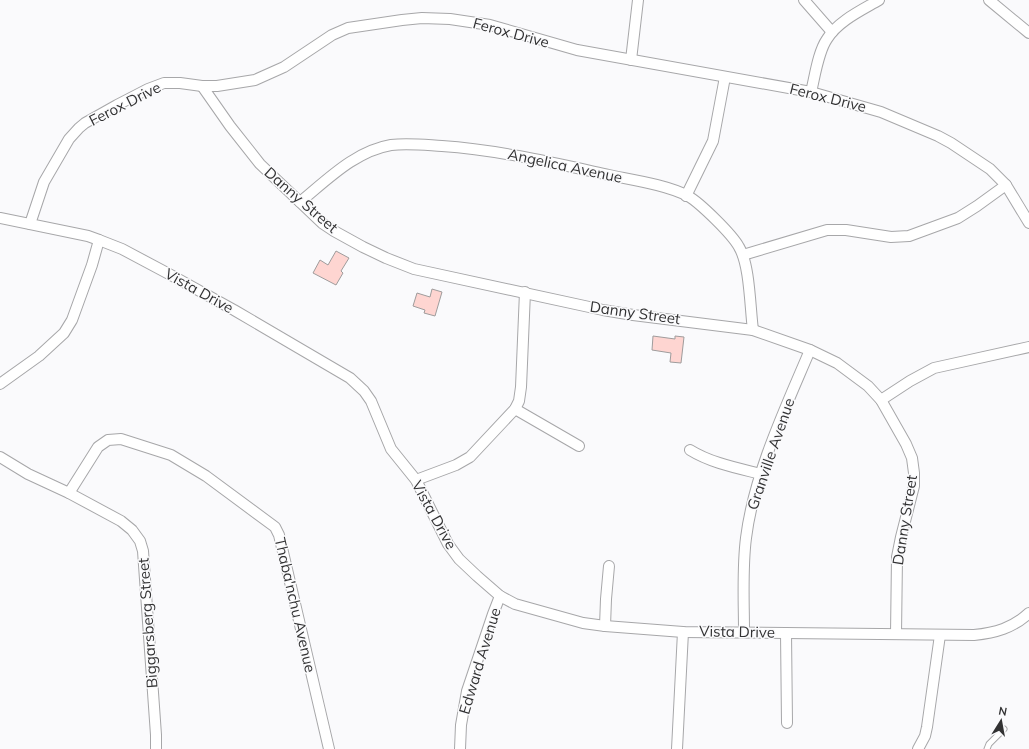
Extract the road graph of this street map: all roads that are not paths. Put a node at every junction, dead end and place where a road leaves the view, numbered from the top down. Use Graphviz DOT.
graph roads {
  1 [pos="638,0"];
  2 [pos="804,0"];
  3 [pos="879,0"];
  4 [pos="989,0"];
  5 [pos="832,32"];
  6 [pos="1029,33"];
  7 [pos="631,60"];
  8 [pos="725,77"];
  9 [pos="202,86"];
  10 [pos="811,92"];
  11 [pos="1006,185"];
  12 [pos="686,196"];
  13 [pos="300,202"];
  14 [pos="0,218"];
  15 [pos="1029,223"];
  16 [pos="30,224"];
  17 [pos="99,240"];
  18 [pos="743,255"];
  19 [pos="524,292"];
  20 [pos="753,330"];
  21 [pos="1029,346"];
  22 [pos="810,350"];
  23 [pos="2,381"];
  24 [pos="881,400"];
  25 [pos="515,409"];
  26 [pos="579,446"];
  27 [pos="690,450"];
  28 [pos="0,457"];
  29 [pos="761,474"];
  30 [pos="416,480"];
  31 [pos="69,493"];
  32 [pos="609,566"];
  33 [pos="500,596"];
  34 [pos="1029,613"];
  35 [pos="605,626"];
  36 [pos="683,632"];
  37 [pos="744,632"];
  38 [pos="786,633"];
  39 [pos="896,634"];
  40 [pos="940,635"];
  41 [pos="787,723"];
  42 [pos="1004,729"];
  43 [pos="156,749"];
  44 [pos="329,749"];
  45 [pos="460,749"];
  46 [pos="677,749"];
  47 [pos="918,749"];
  48 [pos="987,749"];
  1 -- 7 [label="street"];
  2 -- 5 [label="street"];
  3 -- 5 [label="street"];
  4 -- 6 [label="street"];
  5 -- 10 [label="street"];
  7 -- 8 [label="street, Ferox Drive"];
  7 -- 9 [label="street, Ferox Drive"];
  8 -- 10 [label="street, Ferox Drive"];
  8 -- 12 [label="street"];
  9 -- 13 [label="street, Danny Street"];
  9 -- 16 [label="street, Ferox Drive"];
  10 -- 11 [label="street, Ferox Drive"];
  11 -- 15 [label="street, Ferox Drive"];
  11 -- 18 [label="street"];
  12 -- 13 [label="street, Angelica Avenue"];
  12 -- 18 [label="street, Angelica Avenue"];
  13 -- 19 [label="street, Danny Street"];
  14 -- 16 [label="street, Vista Drive"];
  16 -- 17 [label="street, Vista Drive"];
  17 -- 23 [label="street"];
  17 -- 30 [label="street, Vista Drive"];
  18 -- 20 [label="street, Angelica Avenue"];
  19 -- 20 [label="street, Danny Street"];
  19 -- 25 [label="street"];
  20 -- 22 [label="street, Danny Street"];
  21 -- 24 [label="street"];
  22 -- 24 [label="street, Danny Street"];
  22 -- 29 [label="street, Granville Avenue"];
  24 -- 39 [label="street, Danny Street"];
  25 -- 26 [label="street"];
  25 -- 30 [label="street"];
  27 -- 29 [label="street"];
  28 -- 31 [label="street, Biggarsberg Street"];
  29 -- 37 [label="street, Granville Avenue"];
  30 -- 33 [label="street, Vista Drive"];
  31 -- 43 [label="street, Biggarsberg Street"];
  31 -- 44 [label="street, Thaba'nchu Avenue"];
  32 -- 35 [label="street"];
  33 -- 35 [label="street, Vista Drive"];
  33 -- 45 [label="street, Edward Avenue"];
  34 -- 40 [label="street, Vista Drive"];
  35 -- 36 [label="street, Vista Drive"];
  36 -- 37 [label="street, Vista Drive"];
  36 -- 46 [label="street"];
  37 -- 38 [label="street, Vista Drive"];
  38 -- 39 [label="street, Vista Drive"];
  38 -- 41 [label="street"];
  39 -- 40 [label="street, Vista Drive"];
  40 -- 47 [label="street"];
  42 -- 48 [label="lane"];
}
